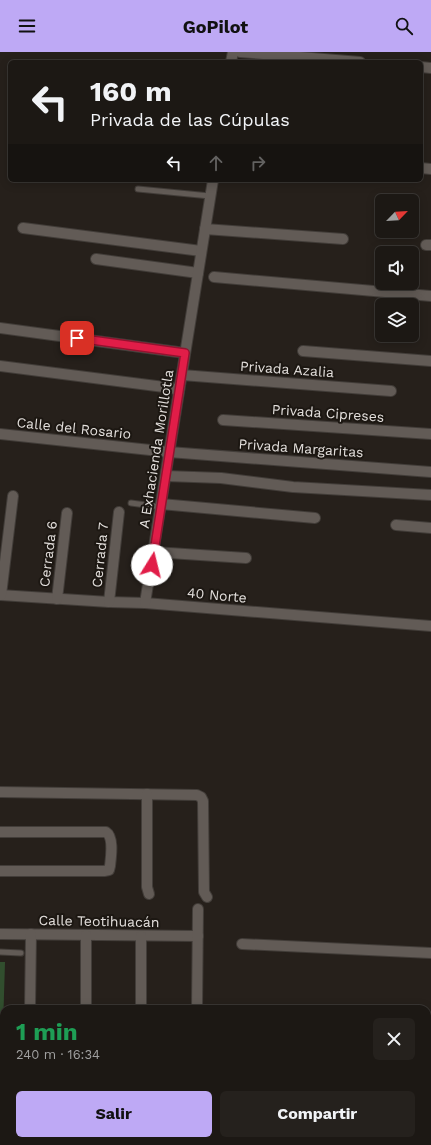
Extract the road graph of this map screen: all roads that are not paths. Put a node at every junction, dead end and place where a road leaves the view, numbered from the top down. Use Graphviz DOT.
graph roads {
  1 [pos="240,52"];
  2 [pos="336,60"];
  3 [pos="212,182"];
  4 [pos="138,189"];
  5 [pos="210,196"];
  6 [pos="23,228"];
  7 [pos="205,229"];
  8 [pos="343,239"];
  9 [pos="201,251"];
  10 [pos="96,260"];
  11 [pos="198,273"];
  12 [pos="214,277"];
  13 [pos="431,296"];
  14 [pos="0,328"];
  15 [pos="303,351"];
  16 [pos="185,353"];
  17 [pos="431,362"];
  18 [pos="0,366"];
  19 [pos="182,375"];
  20 [pos="179,391"];
  21 [pos="391,391"];
  22 [pos="223,420"];
  23 [pos="0,434"];
  24 [pos="431,434"];
  25 [pos="169,452"];
  26 [pos="431,472"];
  27 [pos="166,476"];
  28 [pos="431,495"];
  29 [pos="13,496"];
  30 [pos="131,503"];
  31 [pos="161,505"];
  32 [pos="67,512"];
  33 [pos="119,512"];
  34 [pos="315,518"];
  35 [pos="396,525"];
  36 [pos="431,528"];
  37 [pos="154,552"];
  38 [pos="246,558"];
  39 [pos="1,595"];
  40 [pos="57,599"];
  41 [pos="108,602"];
  42 [pos="146,603"];
  43 [pos="431,626"];
  44 [pos="0,792"];
  45 [pos="147,794"];
  46 [pos="0,832"];
  47 [pos="0,871"];
  48 [pos="149,894"];
  49 [pos="207,897"];
  50 [pos="198,909"];
  51 [pos="0,934"];
  52 [pos="31,934"];
  53 [pos="86,935"];
  54 [pos="141,936"];
  55 [pos="198,936"];
  56 [pos="242,944"];
  57 [pos="0,952"];
  58 [pos="21,953"];
  59 [pos="431,953"];
  60 [pos="30,1005"];
  61 [pos="86,1005"];
  62 [pos="140,1005"];
  63 [pos="197,1005"];
  1 -- 2 [label="street"];
  3 -- 5 [label="street, A Exhacienda Morillotla"];
  4 -- 5 [label="lane"];
  5 -- 7 [label="street, A Exhacienda Morillotla"];
  6 -- 9 [label="street"];
  7 -- 8 [label="street"];
  7 -- 9 [label="street, A Exhacienda Morillotla"];
  9 -- 11 [label="street, A Exhacienda Morillotla"];
  10 -- 11 [label="street"];
  11 -- 16 [label="street, A Exhacienda Morillotla"];
  12 -- 13 [label="street"];
  14 -- 16 [label="street"];
  15 -- 17 [label="street"];
  16 -- 19 [label="street, A Exhacienda Morillotla"];
  18 -- 20 [label="street"];
  19 -- 20 [label="street, A Exhacienda Morillotla"];
  19 -- 21 [label="street, Privada Azalia"];
  20 -- 25 [label="street, A Exhacienda Morillotla"];
  22 -- 24 [label="street, Privada Cipreses"];
  23 -- 25 [label="street, Calle del Rosario"];
  25 -- 26 [label="street, Privada Margaritas"];
  25 -- 27 [label="street, A Exhacienda Morillotla"];
  27 -- 28 [label="street"];
  27 -- 31 [label="street, A Exhacienda Morillotla"];
  29 -- 39 [label="street"];
  30 -- 31 [label="lane"];
  31 -- 34 [label="street"];
  31 -- 37 [label="street, A Exhacienda Morillotla"];
  32 -- 40 [label="street, Cerrada 6"];
  33 -- 41 [label="street, Cerrada 7"];
  35 -- 36 [label="street"];
  37 -- 38 [label="street"];
  37 -- 42 [label="street, A Exhacienda Morillotla"];
  39 -- 40 [label="street, 40 Norte"];
  40 -- 41 [label="street, 40 Norte"];
  41 -- 42 [label="street, 40 Norte"];
  42 -- 43 [label="street, 40 Norte"];
  44 -- 45 [label="street"];
  45 -- 48 [label="street"];
  45 -- 49 [label="street"];
  46 -- 47 [label="street"];
  50 -- 55 [label="street"];
  51 -- 52 [label="street, Calle Teotihuacán"];
  52 -- 53 [label="street, Calle Teotihuacán"];
  52 -- 60 [label="street"];
  53 -- 54 [label="street, Calle Teotihuacán"];
  53 -- 61 [label="street"];
  54 -- 55 [label="street, Calle Teotihuacán"];
  54 -- 62 [label="street"];
  55 -- 63 [label="street"];
  56 -- 59 [label="street"];
  57 -- 58 [label="lane"];
}
